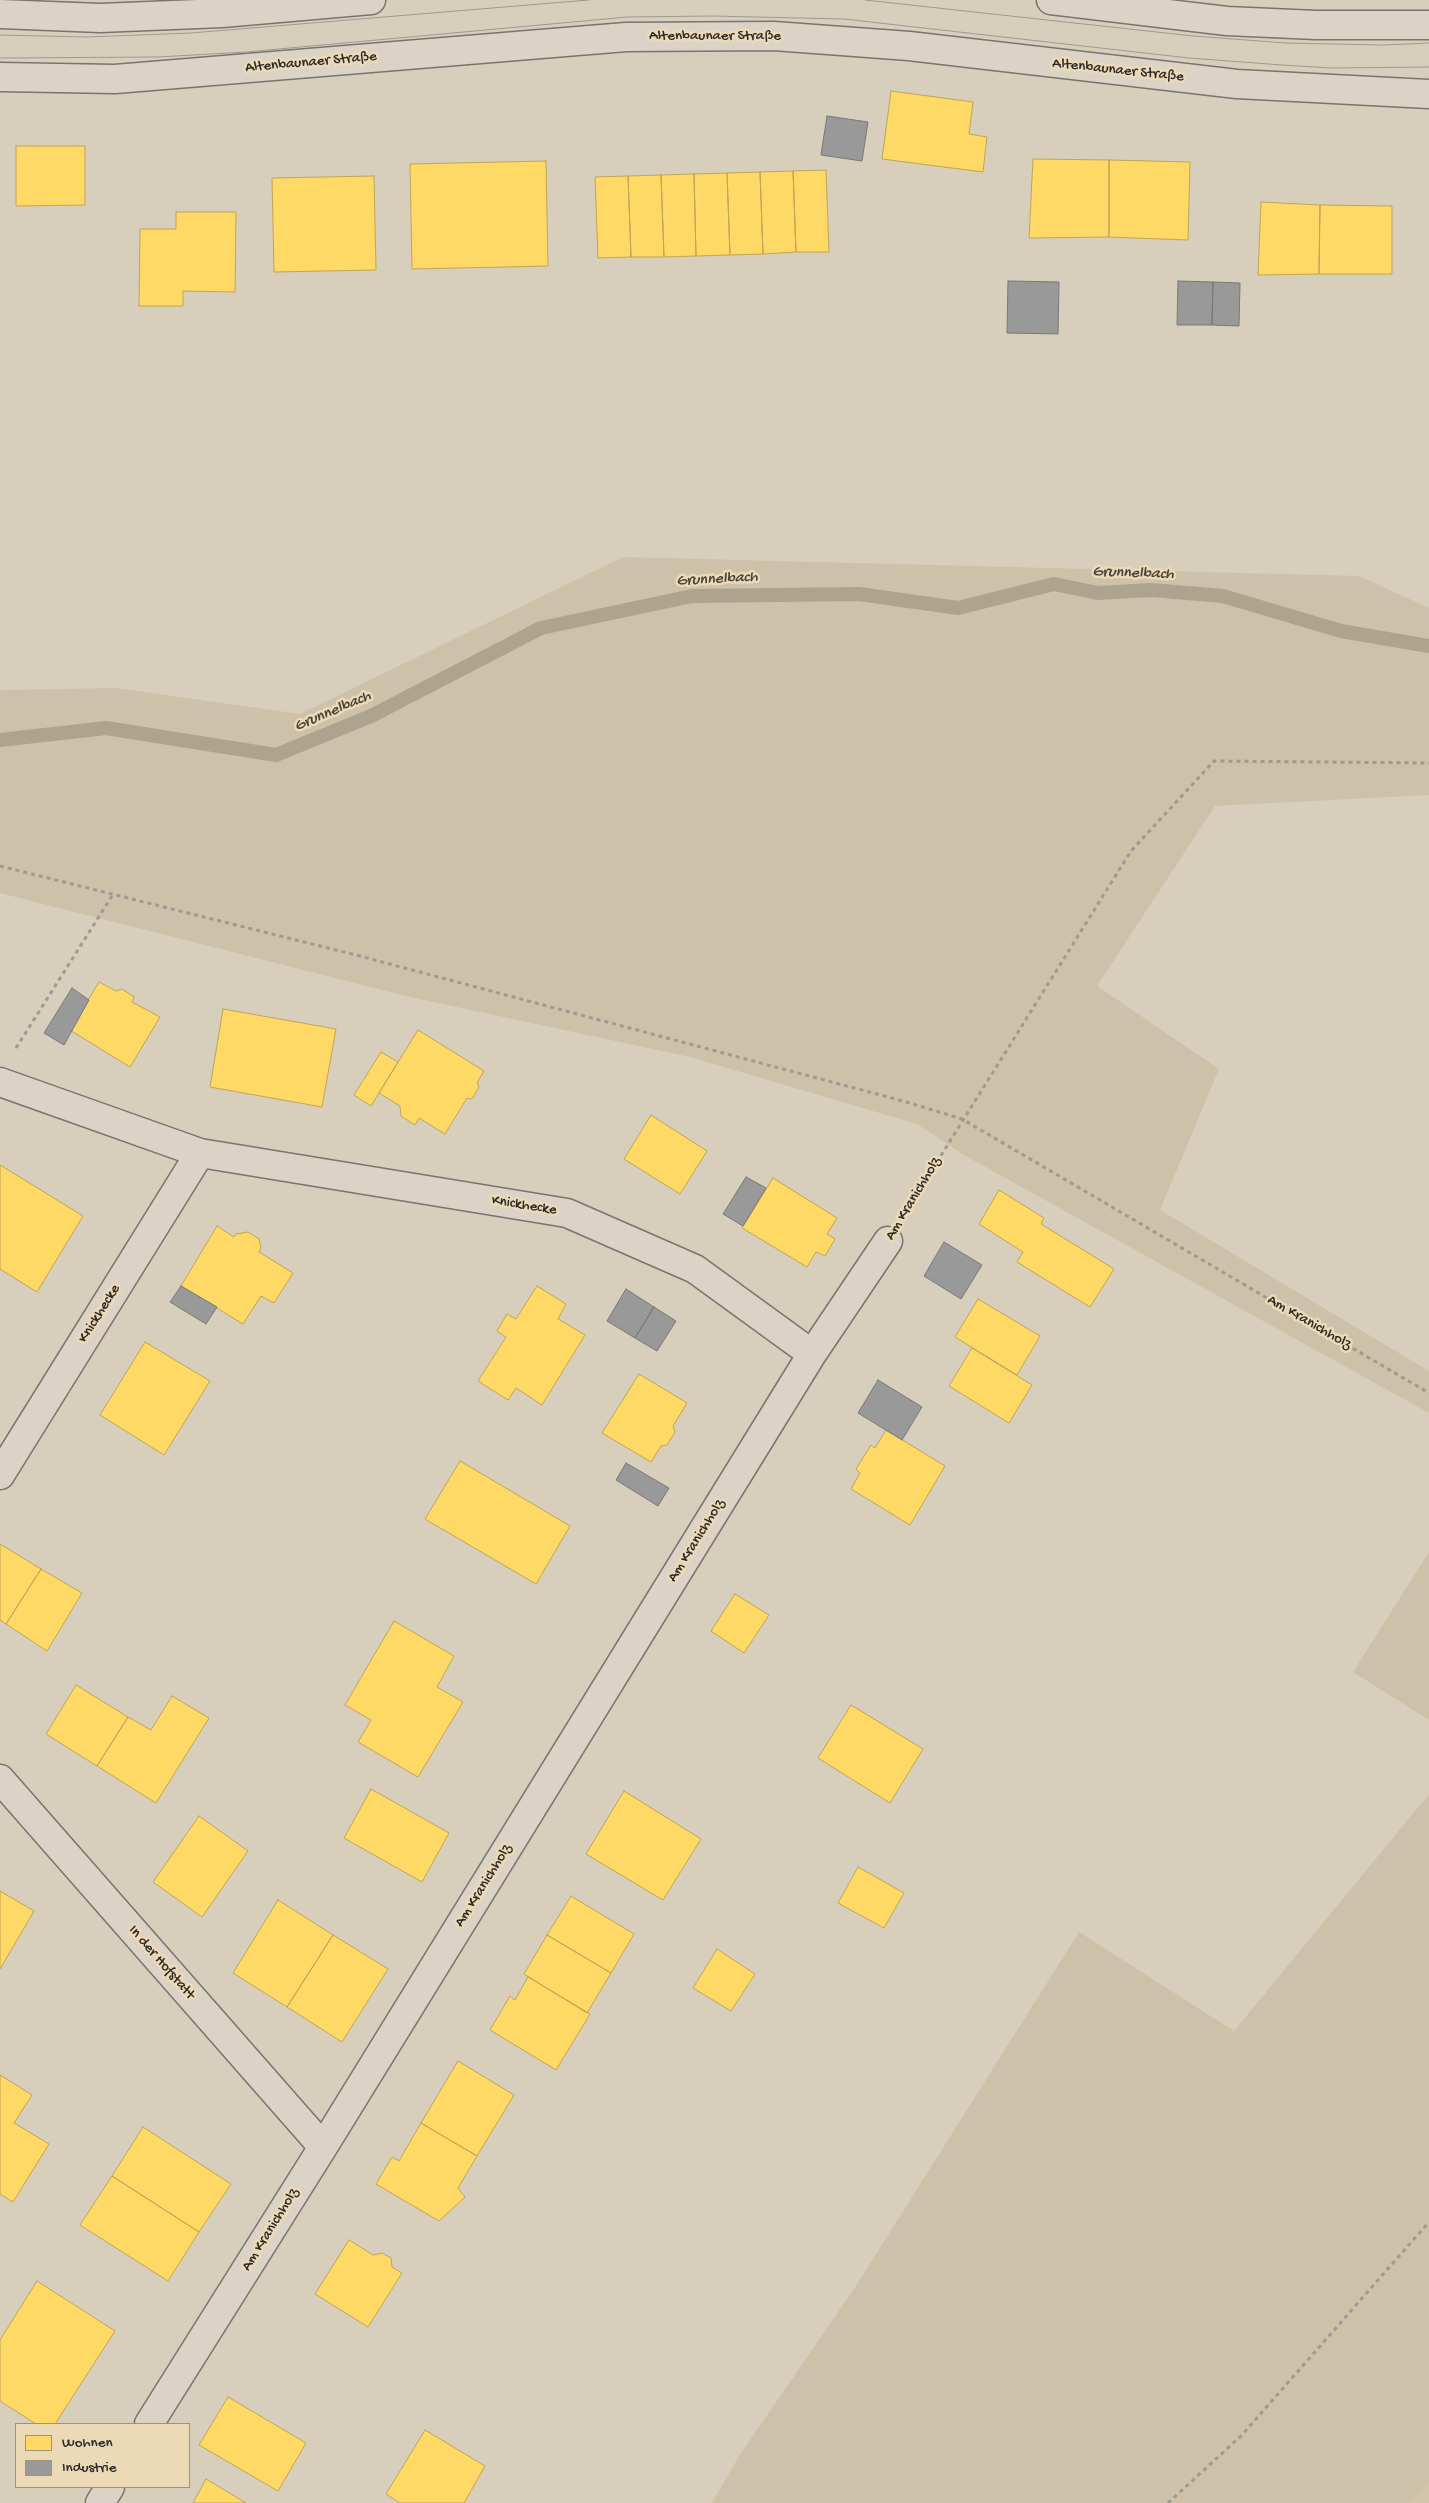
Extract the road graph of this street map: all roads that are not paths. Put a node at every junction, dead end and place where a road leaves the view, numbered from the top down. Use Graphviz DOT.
graph roads {
  1 [pos="371,0"];
  2 [pos="1051,0"];
  3 [pos="0,14"];
  4 [pos="1429,24"];
  5 [pos="0,77"];
  6 [pos="1429,94"];
  7 [pos="0,1082"];
  8 [pos="200,1153"];
  9 [pos="888,1241"];
  10 [pos="812,1354"];
  11 [pos="0,1474"];
  12 [pos="0,1779"];
  13 [pos="323,2147"];
  14 [pos="150,2423"];
  15 [pos="109,2488"];
  16 [pos="100,2503"];
  1 -- 3 [label="street"];
  2 -- 4 [label="street"];
  5 -- 6 [label="street, Altenbaunaer Straße"];
  7 -- 8 [label="street, Knickhecke"];
  8 -- 10 [label="street, Knickhecke"];
  8 -- 11 [label="street, Knickhecke"];
  9 -- 10 [label="street, Am Kranichholz"];
  10 -- 13 [label="street, Am Kranichholz"];
  12 -- 13 [label="street, In der Hofstatt"];
  13 -- 14 [label="street, Am Kranichholz"];
  15 -- 16 [label="street"];
}
